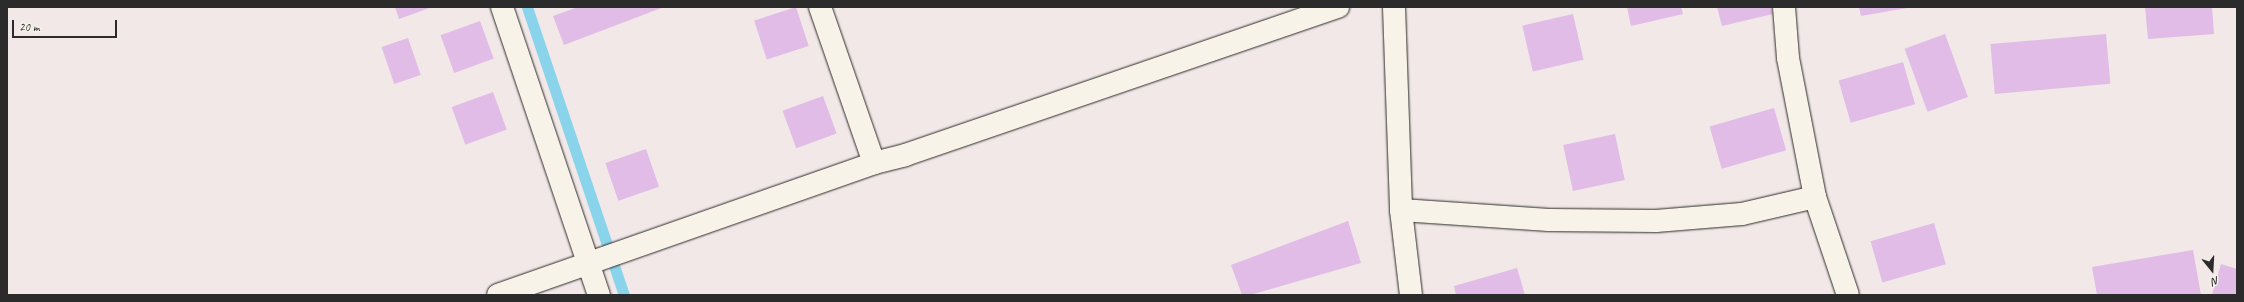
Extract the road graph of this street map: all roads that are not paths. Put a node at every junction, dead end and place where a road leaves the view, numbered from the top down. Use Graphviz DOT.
graph roads {
  1 [pos="502,7"];
  2 [pos="820,7"];
  3 [pos="1338,7"];
  4 [pos="1394,7"];
  5 [pos="1784,7"];
  6 [pos="874,163"];
  7 [pos="1815,197"];
  8 [pos="1401,210"];
  9 [pos="599,259"];
  10 [pos="498,295"];
  11 [pos="598,295"];
  12 [pos="1411,295"];
  13 [pos="1848,295"];
  1 -- 9 [label="street"];
  2 -- 6 [label="street"];
  3 -- 6 [label="street"];
  4 -- 8 [label="street"];
  5 -- 7 [label="street"];
  6 -- 9 [label="street"];
  7 -- 8 [label="street"];
  7 -- 13 [label="street"];
  8 -- 12 [label="street"];
  9 -- 10 [label="street"];
  9 -- 11 [label="street"];
}
